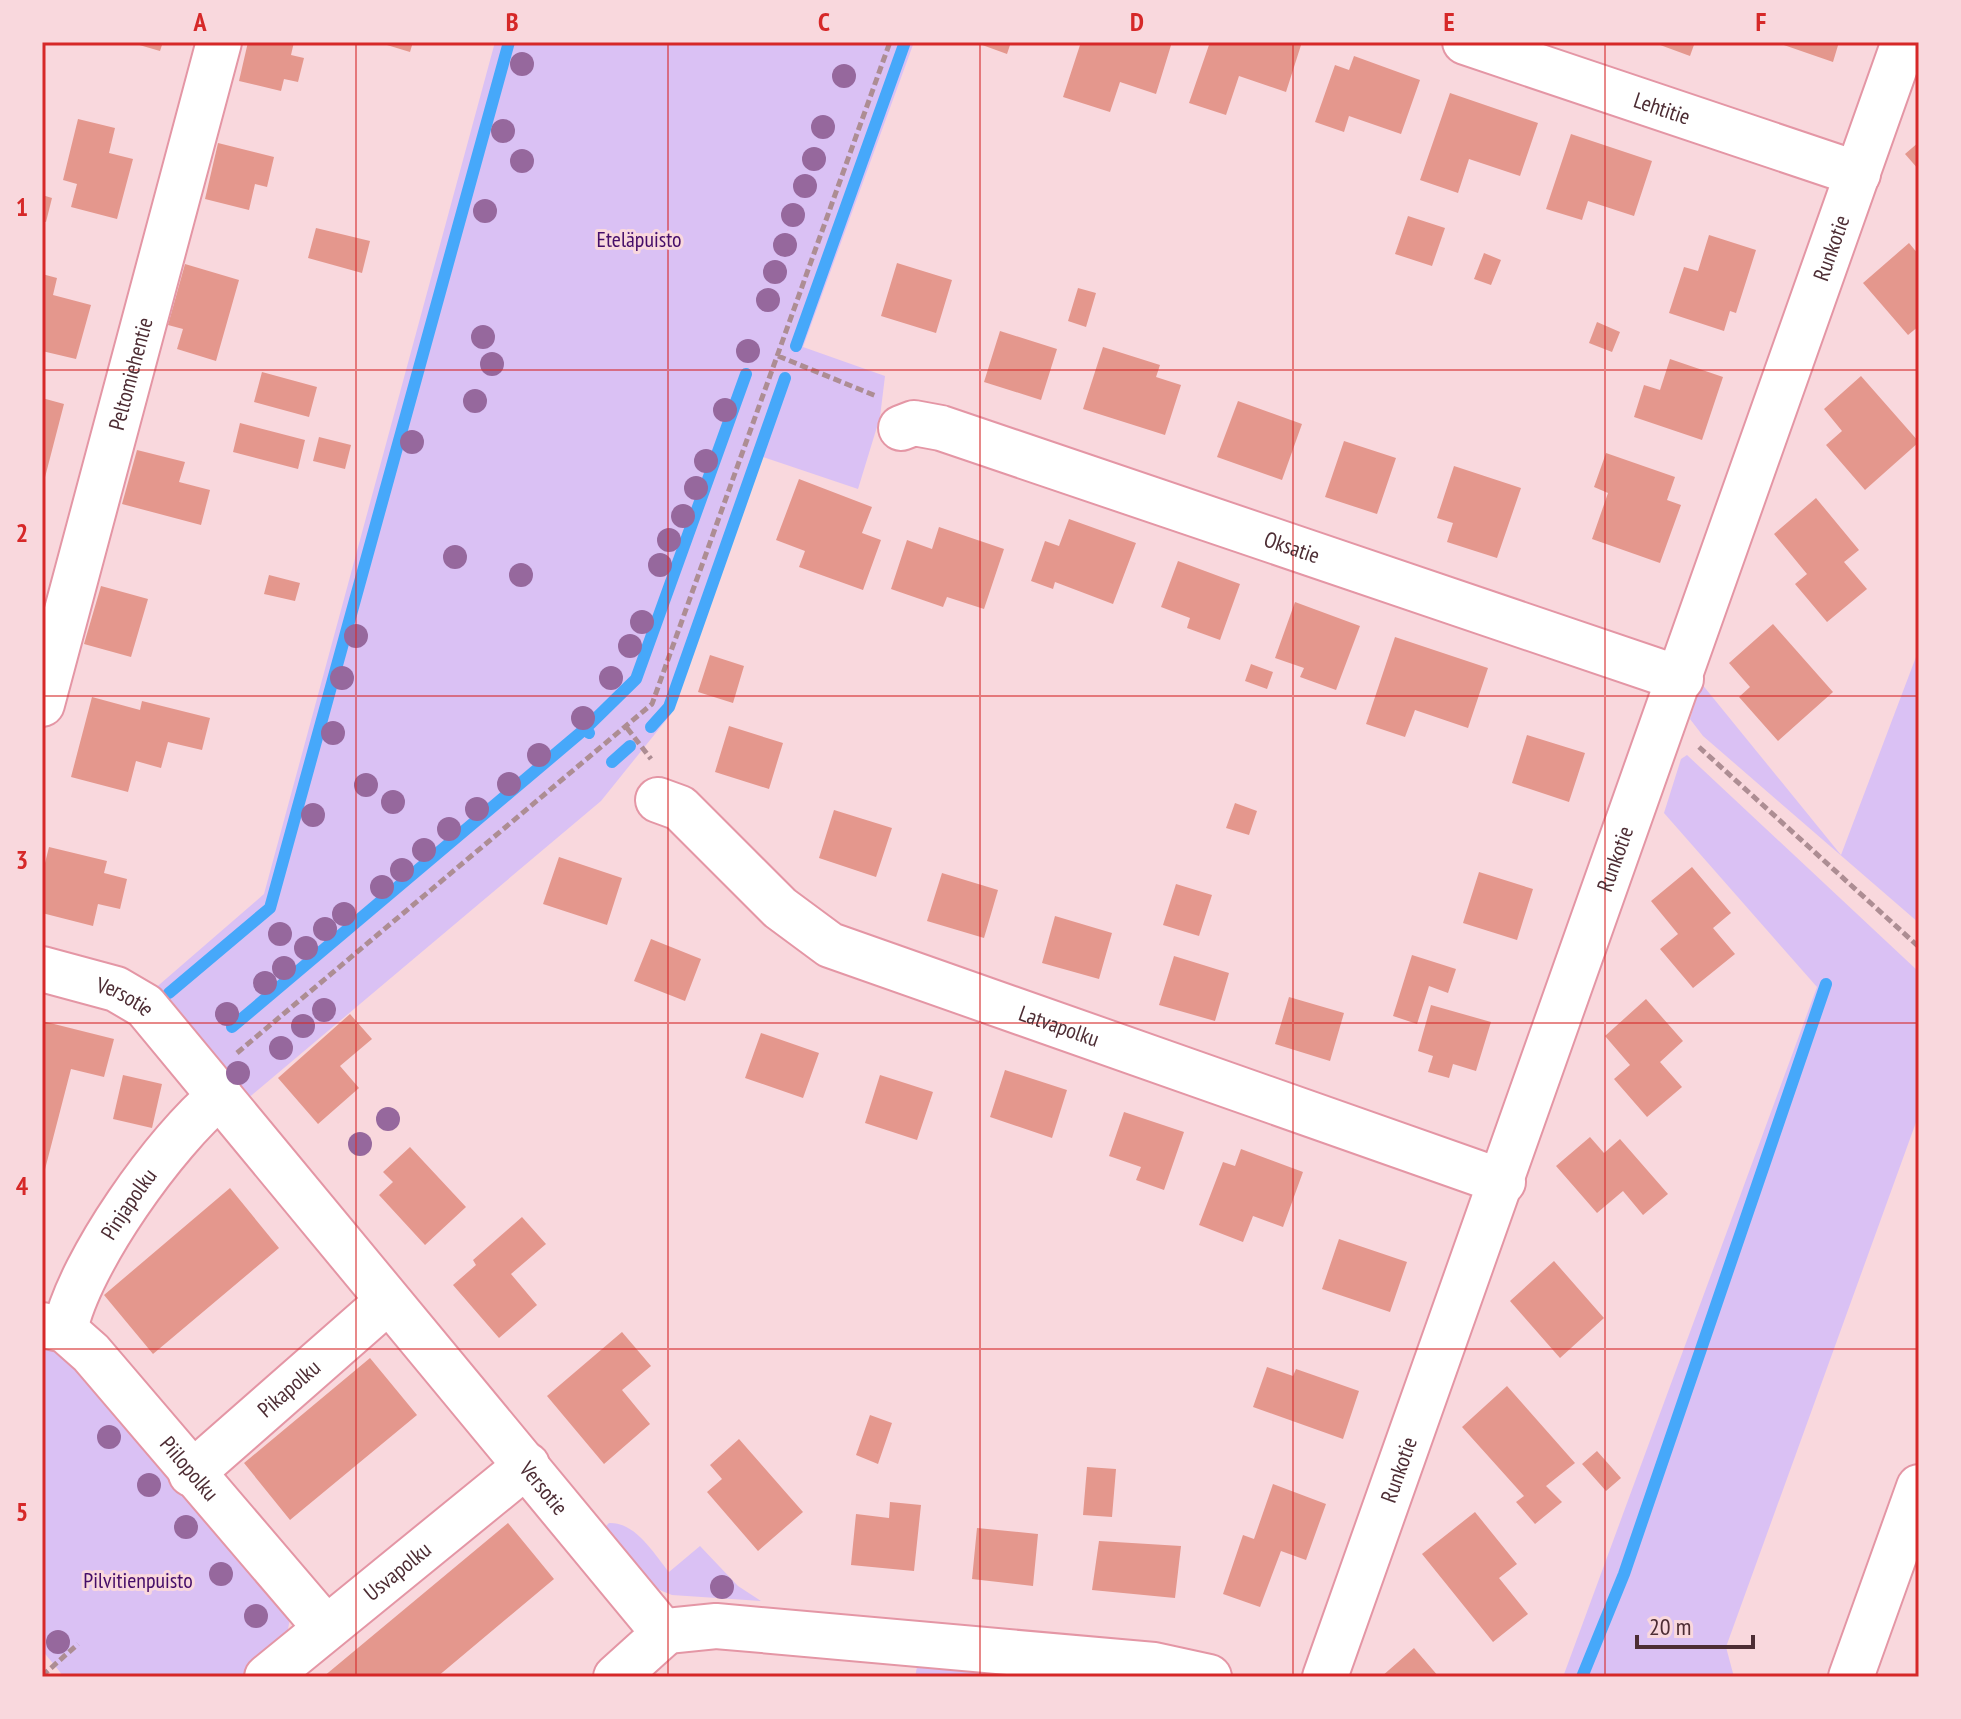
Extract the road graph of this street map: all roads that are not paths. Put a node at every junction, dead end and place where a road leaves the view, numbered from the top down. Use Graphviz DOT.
graph roads {
  1 [pos="219,42"];
  2 [pos="1465,42"];
  3 [pos="1904,42"];
  4 [pos="1858,174"];
  5 [pos="901,428"];
  6 [pos="1681,679"];
  7 [pos="42,704"];
  8 [pos="658,800"];
  9 [pos="42,969"];
  10 [pos="212,1088"];
  11 [pos="1503,1182"];
  12 [pos="387,1302"];
  13 [pos="53,1328"];
  14 [pos="527,1465"];
  15 [pos="191,1474"];
  16 [pos="1919,1487"];
  17 [pos="1904,1565"];
  18 [pos="326,1628"];
  19 [pos="667,1631"];
  20 [pos="267,1677"];
  21 [pos="616,1677"];
  22 [pos="1209,1677"];
  23 [pos="1325,1677"];
  24 [pos="1851,1677"];
  1 -- 7 [label="street, Peltomiehentie"];
  2 -- 4 [label="street, Lehtitie"];
  3 -- 4 [label="street, Runkotie"];
  4 -- 6 [label="street, Runkotie"];
  5 -- 6 [label="street, Oksatie"];
  6 -- 11 [label="street, Runkotie"];
  8 -- 11 [label="street, Latvapolku"];
  9 -- 10 [label="street, Versotie"];
  10 -- 12 [label="street, Versotie"];
  10 -- 13 [label="street, Pinjapolku"];
  11 -- 23 [label="street, Runkotie"];
  12 -- 14 [label="street, Versotie"];
  12 -- 15 [label="street, Pikapolku"];
  13 -- 15 [label="street, Piilopolku"];
  14 -- 18 [label="street, Usvapolku"];
  14 -- 19 [label="street, Versotie"];
  15 -- 18 [label="street, Piilopolku"];
  16 -- 17 [label="street"];
  17 -- 24 [label="street"];
  18 -- 20 [label="street, Usvapolku"];
  19 -- 21 [label="street"];
  19 -- 22 [label="street"];
}
